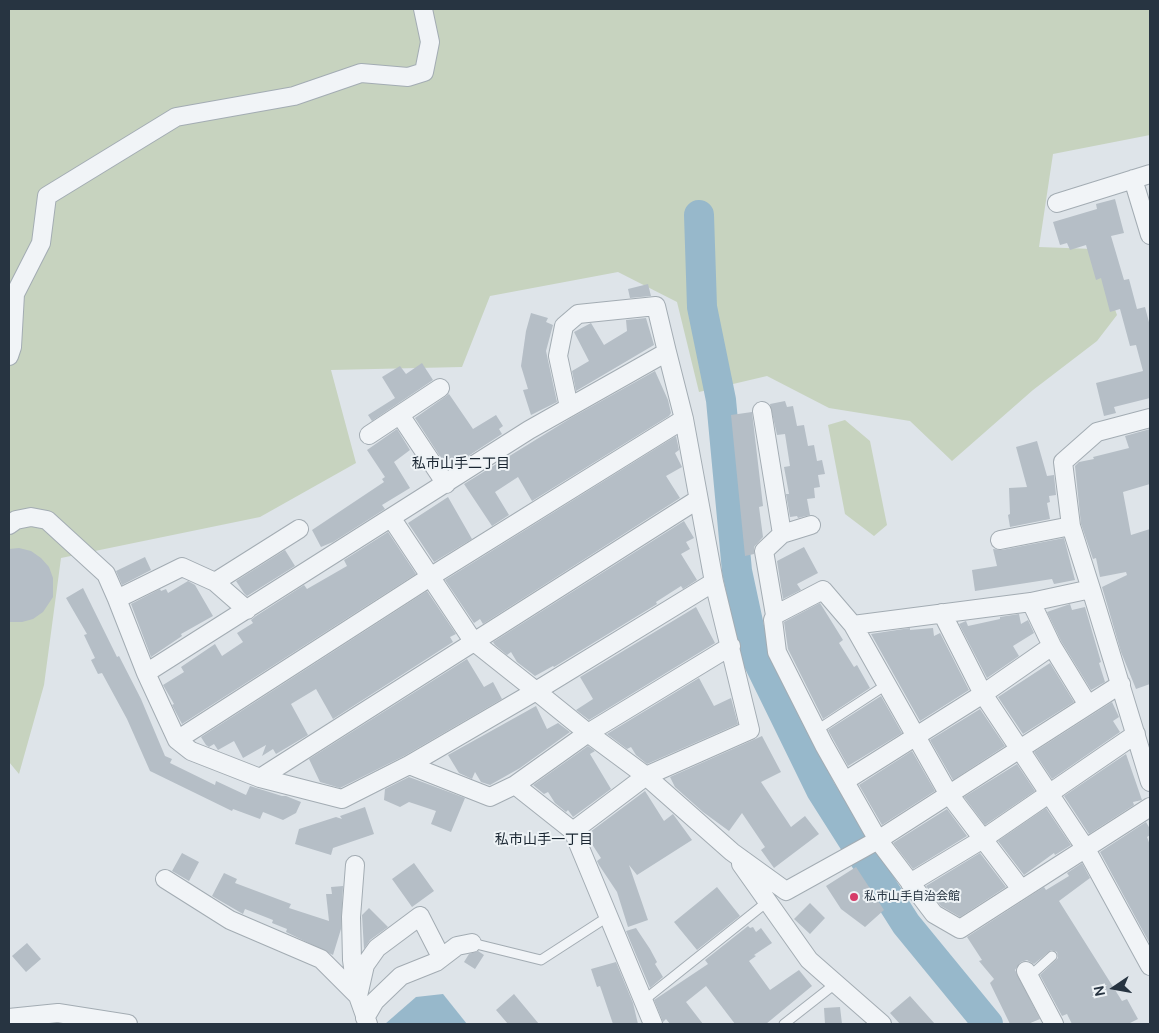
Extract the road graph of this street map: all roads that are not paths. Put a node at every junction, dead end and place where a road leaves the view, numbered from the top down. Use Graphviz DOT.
graph roads {
  1 [pos="424,9"];
  2 [pos="1150,174"];
  3 [pos="1133,179"];
  4 [pos="1057,202"];
  5 [pos="1150,235"];
  6 [pos="668,352"];
  7 [pos="9,356"];
  8 [pos="440,388"];
  9 [pos="569,407"];
  10 [pos="762,411"];
  11 [pos="400,415"];
  12 [pos="1150,418"];
  13 [pos="684,419"];
  14 [pos="370,435"];
  15 [pos="446,484"];
  16 [pos="697,500"];
  17 [pos="392,519"];
  18 [pos="810,525"];
  19 [pos="9,526"];
  20 [pos="1071,526"];
  21 [pos="299,529"];
  22 [pos="782,534"];
  23 [pos="1000,540"];
  24 [pos="430,577"];
  25 [pos="215,582"];
  26 [pos="714,582"];
  27 [pos="1091,589"];
  28 [pos="117,599"];
  29 [pos="1031,602"];
  30 [pos="247,610"];
  31 [pos="942,613"];
  32 [pos="776,615"];
  33 [pos="853,625"];
  34 [pos="473,641"];
  35 [pos="731,646"];
  36 [pos="1052,646"];
  37 [pos="146,673"];
  38 [pos="1121,684"];
  39 [pos="886,685"];
  40 [pos="536,691"];
  41 [pos="983,694"];
  42 [pos="1088,706"];
  43 [pos="817,730"];
  44 [pos="588,733"];
  45 [pos="1136,734"];
  46 [pos="916,736"];
  47 [pos="177,740"];
  48 [pos="1020,750"];
  49 [pos="409,765"];
  50 [pos="646,776"];
  51 [pos="260,778"];
  52 [pos="845,781"];
  53 [pos="1150,782"];
  54 [pos="515,785"];
  55 [pos="948,793"];
  56 [pos="1049,793"];
  57 [pos="1150,807"];
  58 [pos="573,831"];
  59 [pos="983,839"];
  60 [pos="878,840"];
  61 [pos="1086,848"];
  62 [pos="732,852"];
  63 [pos="355,865"];
  64 [pos="165,879"];
  65 [pos="910,883"];
  66 [pos="1021,889"];
  67 [pos="768,902"];
  68 [pos="609,916"];
  69 [pos="472,943"];
  70 [pos="1052,956"];
  71 [pos="441,957"];
  72 [pos="1150,966"];
  73 [pos="1028,974"];
  74 [pos="836,984"];
  75 [pos="358,995"];
  76 [pos="643,1001"];
  77 [pos="9,1018"];
  78 [pos="366,1021"];
  79 [pos="128,1024"];
  80 [pos="653,1024"];
  81 [pos="784,1024"];
  82 [pos="882,1024"];
  83 [pos="1054,1024"];
  1 -- 7 [label="street"];
  2 -- 3 [label="street"];
  3 -- 4 [label="street"];
  3 -- 5 [label="street"];
  6 -- 9 [label="street"];
  6 -- 9 [label="street"];
  6 -- 13 [label="street"];
  8 -- 11 [label="street"];
  9 -- 15 [label="street"];
  10 -- 22 [label="street"];
  11 -- 14 [label="street"];
  11 -- 15 [label="street"];
  12 -- 20 [label="street"];
  13 -- 16 [label="street"];
  13 -- 24 [label="street"];
  15 -- 17 [label="street"];
  16 -- 26 [label="street"];
  16 -- 34 [label="street"];
  17 -- 24 [label="street"];
  17 -- 30 [label="street"];
  18 -- 22 [label="street"];
  19 -- 28 [label="street"];
  20 -- 23 [label="street"];
  20 -- 27 [label="street"];
  21 -- 25 [label="street"];
  22 -- 32 [label="street"];
  24 -- 34 [label="street"];
  24 -- 47 [label="street"];
  25 -- 28 [label="street"];
  25 -- 30 [label="street"];
  26 -- 35 [label="street"];
  26 -- 40 [label="street"];
  27 -- 29 [label="street"];
  27 -- 38 [label="street"];
  28 -- 37 [label="street"];
  29 -- 31 [label="street"];
  29 -- 36 [label="street"];
  30 -- 37 [label="street"];
  31 -- 33 [label="street"];
  31 -- 41 [label="street"];
  32 -- 33 [label="street"];
  32 -- 43 [label="street"];
  33 -- 39 [label="street"];
  34 -- 40 [label="street"];
  34 -- 51 [label="street"];
  35 -- 44 [label="street"];
  35 -- 50 [label="street"];
  36 -- 41 [label="street"];
  36 -- 42 [label="street"];
  37 -- 47 [label="street"];
  38 -- 42 [label="street"];
  38 -- 45 [label="street"];
  39 -- 43 [label="lane"];
  39 -- 46 [label="street"];
  40 -- 44 [label="street"];
  40 -- 49 [label="street"];
  41 -- 46 [label="street"];
  41 -- 48 [label="street"];
  42 -- 48 [label="street"];
  43 -- 52 [label="street"];
  44 -- 50 [label="street"];
  44 -- 54 [label="street"];
  45 -- 53 [label="street"];
  45 -- 56 [label="street"];
  46 -- 52 [label="street"];
  46 -- 55 [label="street"];
  47 -- 51 [label="street"];
  48 -- 55 [label="street"];
  48 -- 56 [label="street"];
  49 -- 51 [label="street"];
  49 -- 54 [label="street"];
  50 -- 58 [label="street"];
  50 -- 62 [label="street"];
  52 -- 60 [label="street"];
  54 -- 58 [label="street"];
  55 -- 59 [label="street"];
  55 -- 60 [label="street"];
  56 -- 59 [label="street"];
  56 -- 61 [label="street"];
  57 -- 61 [label="street"];
  58 -- 68 [label="street"];
  59 -- 65 [label="street"];
  59 -- 66 [label="street"];
  60 -- 62 [label="street"];
  60 -- 65 [label="street"];
  61 -- 66 [label="street"];
  61 -- 72 [label="street"];
  62 -- 67 [label="street"];
  63 -- 75 [label="street"];
  64 -- 75 [label="street"];
  65 -- 66 [label="street"];
  67 -- 74 [label="street"];
  67 -- 76 [label="lane"];
  68 -- 69 [label="lane"];
  68 -- 76 [label="street"];
  69 -- 71 [label="street"];
  70 -- 73 [label="lane"];
  71 -- 75 [label="street"];
  71 -- 78 [label="street"];
  73 -- 83 [label="street"];
  74 -- 81 [label="lane"];
  74 -- 82 [label="street"];
  75 -- 78 [label="street"];
  76 -- 80 [label="street"];
  77 -- 79 [label="street"];
}
